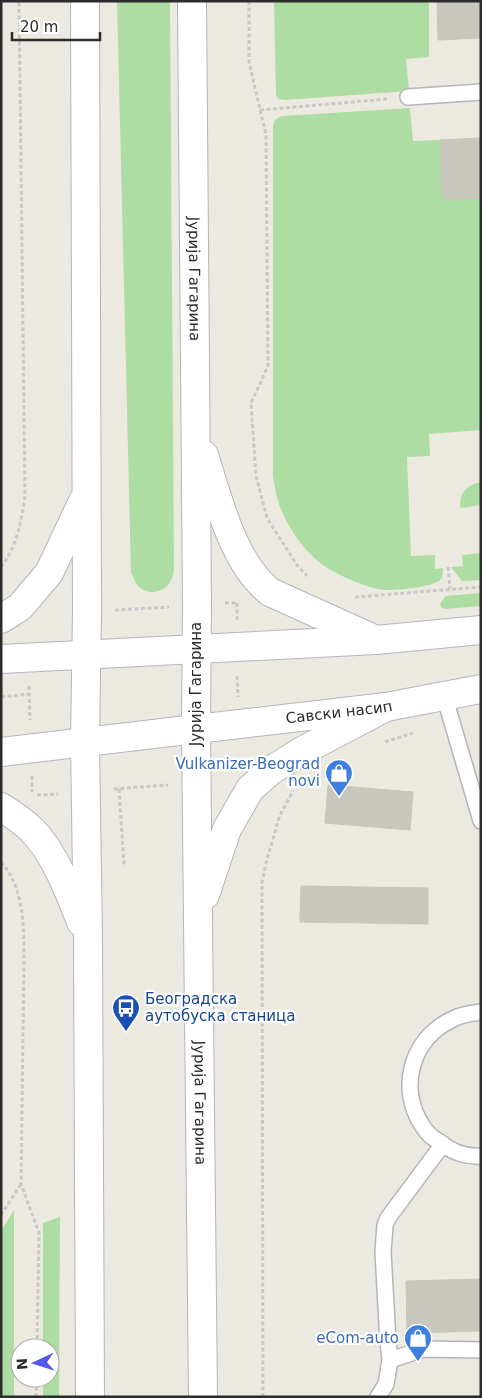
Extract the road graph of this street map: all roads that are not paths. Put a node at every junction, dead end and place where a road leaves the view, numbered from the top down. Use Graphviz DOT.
graph roads {
  1 [pos="85,1"];
  2 [pos="192,1"];
  3 [pos="481,92"];
  4 [pos="408,97"];
  5 [pos="196,430"];
  6 [pos="86,495"];
  7 [pos="1,619"];
  8 [pos="481,630"];
  9 [pos="376,640"];
  10 [pos="197,649"];
  11 [pos="86,655"];
  12 [pos="1,659"];
  13 [pos="481,689"];
  14 [pos="444,695"];
  15 [pos="386,707"];
  16 [pos="196,729"];
  17 [pos="85,742"];
  18 [pos="1,752"];
  19 [pos="1,807"];
  20 [pos="481,821"];
  21 [pos="198,915"];
  22 [pos="88,940"];
  23 [pos="481,1012"];
  24 [pos="442,1144"];
  25 [pos="481,1156"];
  26 [pos="481,1350"];
  27 [pos="390,1360"];
  28 [pos="90,1397"];
  29 [pos="203,1397"];
  30 [pos="378,1397"];
  1 -- 6 [label="main road"];
  2 -- 5 [label="main road, Јурија Гагарина"];
  3 -- 4 [label="lane"];
  5 -- 9 [label="main road"];
  5 -- 10 [label="main road, Јурија Гагарина"];
  6 -- 7 [label="main road"];
  6 -- 11 [label="main road"];
  8 -- 9 [label="main road"];
  9 -- 10 [label="main road"];
  10 -- 11 [label="main road"];
  10 -- 16 [label="main road, Јурија Гагарина"];
  11 -- 12 [label="main road"];
  11 -- 17 [label="main road"];
  13 -- 14 [label="main road, Савски насип"];
  14 -- 15 [label="main road, Савски насип"];
  14 -- 20 [label="lane"];
  15 -- 16 [label="main road, Савски насип"];
  15 -- 21 [label="main road"];
  16 -- 17 [label="main road, Савски насип"];
  16 -- 21 [label="main road, Јурија Гагарина"];
  17 -- 18 [label="main road, Савски насип"];
  17 -- 22 [label="main road"];
  19 -- 22 [label="main road"];
  21 -- 29 [label="main road, Јурија Гагарина"];
  22 -- 28 [label="main road"];
  23 -- 24 [label="lane"];
  24 -- 25 [label="lane"];
  24 -- 27 [label="lane"];
  26 -- 27 [label="lane"];
  27 -- 30 [label="lane"];
}
